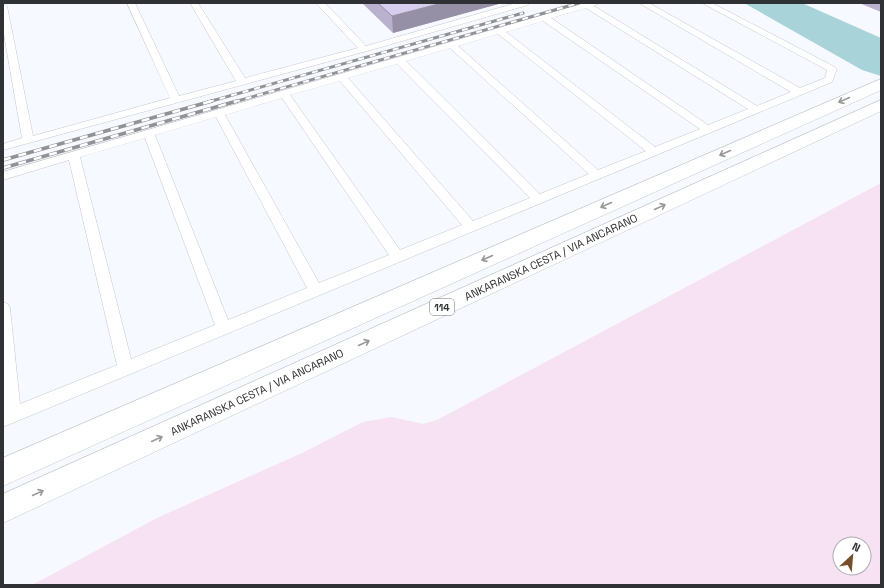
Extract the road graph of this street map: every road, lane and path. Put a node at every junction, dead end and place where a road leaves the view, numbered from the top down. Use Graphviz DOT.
graph roads {
  1 [pos="131,3"];
  2 [pos="194,3"];
  3 [pos="320,3"];
  4 [pos="525,3"];
  5 [pos="643,3"];
  6 [pos="706,3"];
  7 [pos="591,4"];
  8 [pos="3,6"];
  9 [pos="545,18"];
  10 [pos="499,31"];
  11 [pos="450,45"];
  12 [pos="364,48"];
  13 [pos="399,60"];
  14 [pos="342,77"];
  15 [pos="242,82"];
  16 [pos="880,91"];
  17 [pos="799,92"];
  18 [pos="284,94"];
  19 [pos="176,100"];
  20 [pos="756,110"];
  21 [pos="219,113"];
  22 [pos="708,130"];
  23 [pos="150,134"];
  24 [pos="28,140"];
  25 [pos="3,147"];
  26 [pos="654,152"];
  27 [pos="74,156"];
  28 [pos="597,175"];
  29 [pos="3,176"];
  30 [pos="538,199"];
  31 [pos="471,227"];
  32 [pos="398,257"];
  33 [pos="316,291"];
  34 [pos="3,308"];
  35 [pos="224,329"];
  36 [pos="126,369"];
  37 [pos="8,417"];
  38 [pos="3,472"];
  39 [pos="3,509"];
  1 -- 19 [label="lane"];
  2 -- 15 [label="lane"];
  3 -- 12 [label="lane"];
  4 -- 12 [label="lane"];
  5 -- 17 [label="lane"];
  6 -- 17 [label="lane"];
  7 -- 9 [label="lane"];
  7 -- 20 [label="lane"];
  8 -- 24 [label="lane"];
  9 -- 10 [label="lane"];
  9 -- 22 [label="lane"];
  10 -- 11 [label="lane"];
  10 -- 26 [label="lane"];
  11 -- 13 [label="lane"];
  11 -- 28 [label="lane"];
  12 -- 15 [label="lane"];
  13 -- 14 [label="lane"];
  13 -- 30 [label="lane"];
  14 -- 18 [label="lane"];
  14 -- 31 [label="lane"];
  15 -- 19 [label="lane"];
  16 -- 38 [label="main road, 114, one-way"];
  39 -- 16 [label="main road, ANKARANSKA CESTA / VIA ANCARANO / 114, one-way"];
  17 -- 20 [label="lane"];
  18 -- 21 [label="lane"];
  18 -- 32 [label="lane"];
  19 -- 24 [label="lane"];
  20 -- 22 [label="lane"];
  21 -- 23 [label="lane"];
  21 -- 33 [label="lane"];
  22 -- 26 [label="lane"];
  23 -- 27 [label="lane"];
  23 -- 35 [label="lane"];
  24 -- 25 [label="lane"];
  26 -- 28 [label="lane"];
  27 -- 29 [label="lane"];
  27 -- 36 [label="lane"];
  28 -- 30 [label="lane"];
  30 -- 31 [label="lane"];
  31 -- 32 [label="lane"];
  32 -- 33 [label="lane"];
  33 -- 35 [label="lane"];
  34 -- 37 [label="lane"];
  35 -- 36 [label="lane"];
  36 -- 37 [label="lane"];
}
